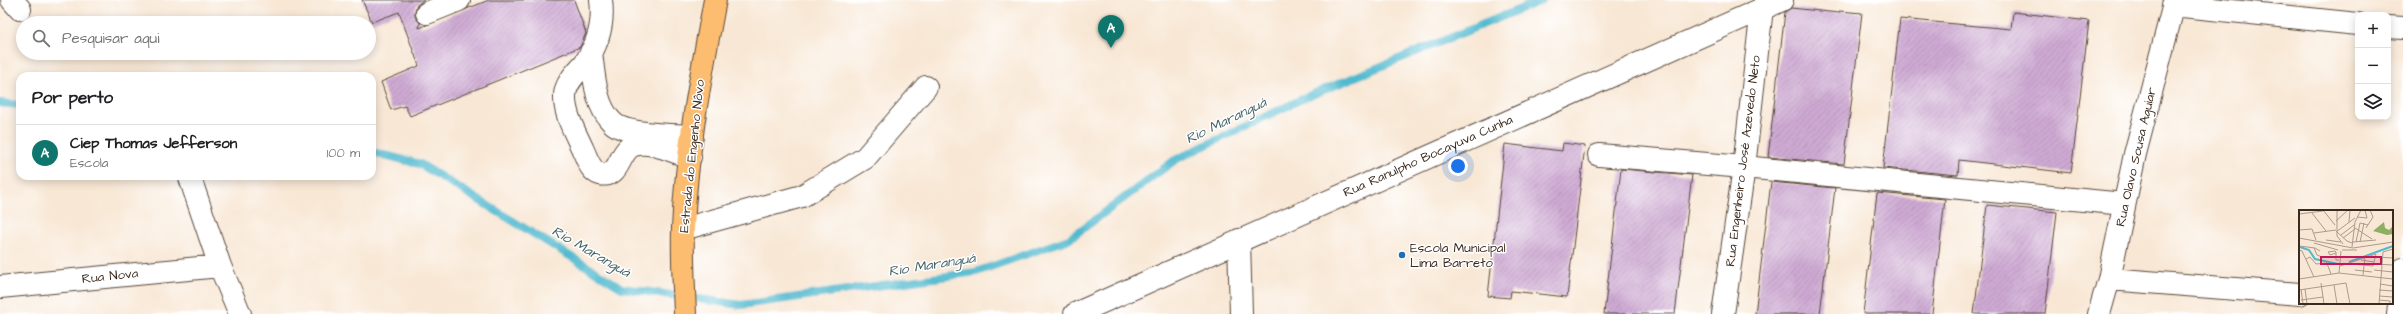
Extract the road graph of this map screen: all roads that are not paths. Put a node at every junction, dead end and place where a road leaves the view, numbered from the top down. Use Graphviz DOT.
graph roads {
  1 [pos="459,0"];
  2 [pos="601,0"];
  3 [pos="715,0"];
  4 [pos="1782,0"];
  5 [pos="2174,2"];
  6 [pos="1762,8"];
  7 [pos="426,13"];
  8 [pos="2355,24"];
  9 [pos="2391,27"];
  10 [pos="2403,28"];
  11 [pos="591,52"];
  12 [pos="926,86"];
  13 [pos="691,147"];
  14 [pos="1599,155"];
  15 [pos="1744,167"];
  16 [pos="191,180"];
  17 [pos="2124,204"];
  18 [pos="683,229"];
  19 [pos="1239,240"];
  20 [pos="220,266"];
  21 [pos="2403,269"];
  22 [pos="2109,279"];
  23 [pos="0,287"];
  24 [pos="2299,294"];
  25 [pos="2398,305"];
  26 [pos="240,314"];
  27 [pos="685,314"];
  28 [pos="1075,314"];
  29 [pos="1245,314"];
  30 [pos="1723,314"];
  31 [pos="2099,314"];
  1 -- 7 [label="street"];
  2 -- 11 [label="street"];
  3 -- 13 [label="main road, Estrada do Engenho Nôvo"];
  4 -- 6 [label="street, Rua Ranulpho Bocayuva Cunha"];
  5 -- 8 [label="street"];
  5 -- 17 [label="street, Rua Olavo Sousa Aguiar"];
  6 -- 15 [label="street, Rua Engenheiro José Azevedo Neto"];
  6 -- 19 [label="street, Rua Ranulpho Bocayuva Cunha"];
  9 -- 10 [label="street"];
  11 -- 13 [label="street"];
  11 -- 13 [label="street"];
  12 -- 18 [label="street"];
  13 -- 18 [label="main road, Estrada do Engenho Nôvo"];
  14 -- 15 [label="street"];
  15 -- 17 [label="street"];
  15 -- 30 [label="street, Rua Engenheiro José Azevedo Neto"];
  16 -- 20 [label="street"];
  17 -- 22 [label="street, Rua Olavo Sousa Aguiar"];
  18 -- 27 [label="main road, Estrada do Engenho Nôvo"];
  19 -- 28 [label="street, Rua Ranulpho Bocayuva Cunha"];
  19 -- 29 [label="street"];
  20 -- 23 [label="street, Rua Nova"];
  20 -- 26 [label="street"];
  21 -- 25 [label="street"];
  22 -- 24 [label="street"];
  22 -- 31 [label="street, Rua Olavo Sousa Aguiar"];
}
